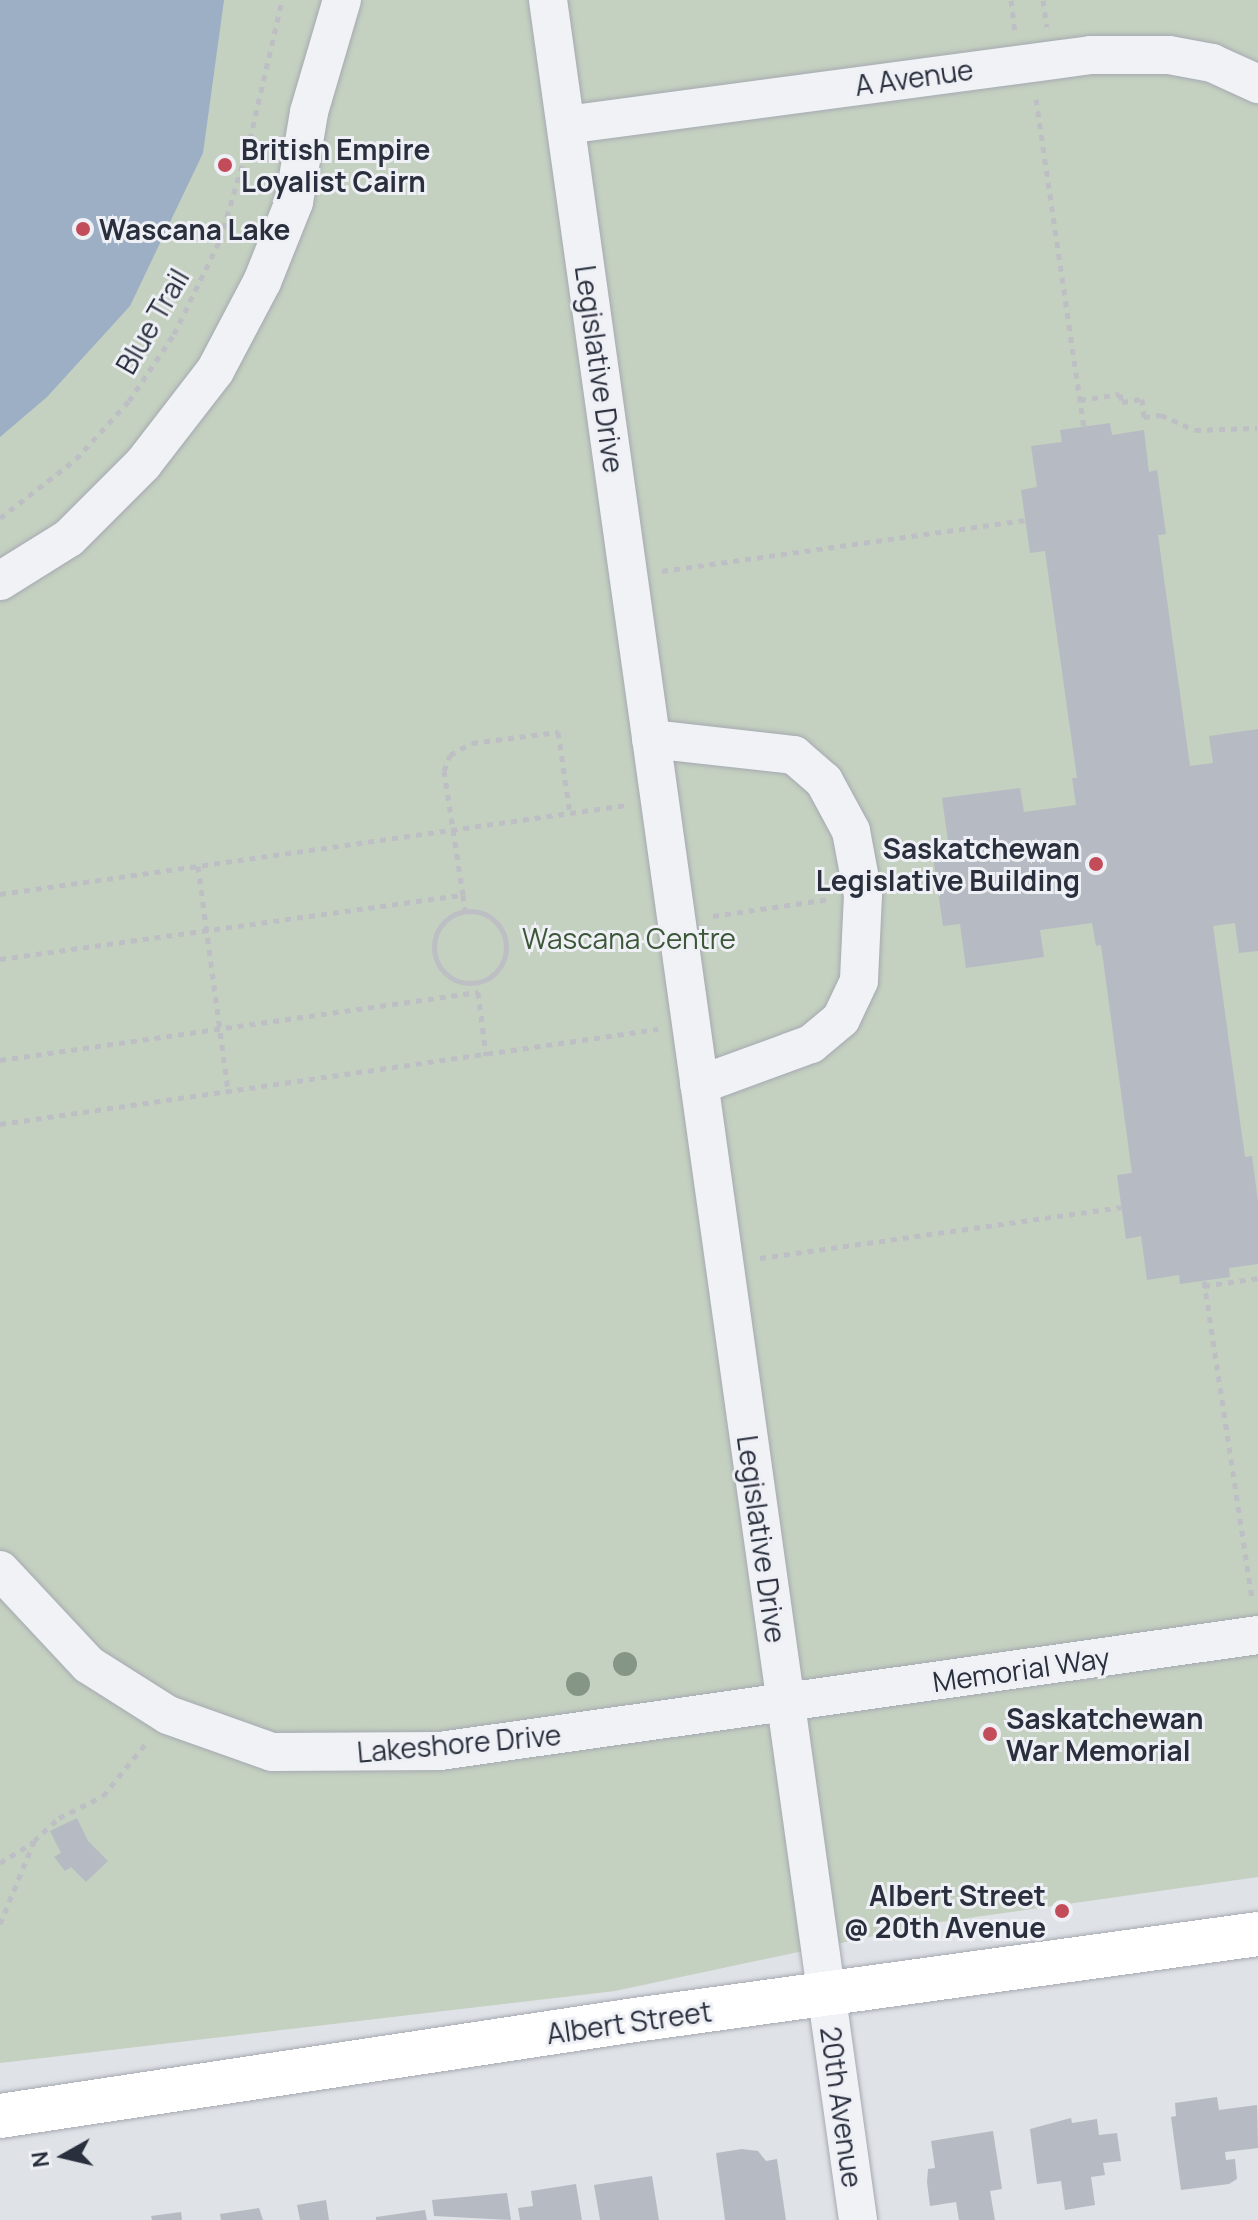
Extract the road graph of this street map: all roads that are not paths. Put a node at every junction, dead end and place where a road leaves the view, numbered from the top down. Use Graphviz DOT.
graph roads {
  1 [pos="342,0"];
  2 [pos="548,0"];
  3 [pos="1258,84"];
  4 [pos="566,125"];
  5 [pos="0,581"];
  6 [pos="651,739"];
  7 [pos="699,1085"];
  8 [pos="0,1570"];
  9 [pos="1258,1635"];
  10 [pos="785,1702"];
  11 [pos="1258,1934"];
  12 [pos="825,1994"];
  13 [pos="0,2116"];
  14 [pos="858,2220"];
  1 -- 5 [label="street"];
  2 -- 4 [label="street, Legislative Drive"];
  3 -- 4 [label="street, A Avenue"];
  4 -- 6 [label="street, Legislative Drive"];
  6 -- 7 [label="street, Legislative Drive"];
  6 -- 7 [label="street"];
  7 -- 10 [label="street, Legislative Drive"];
  8 -- 10 [label="street, Lakeshore Drive"];
  9 -- 10 [label="street, Memorial Way"];
  10 -- 12 [label="street, Legislative Drive"];
  11 -- 12 [label="main road, Albert Street"];
  12 -- 13 [label="main road, Albert Street"];
  12 -- 14 [label="street, 20th Avenue"];
}
